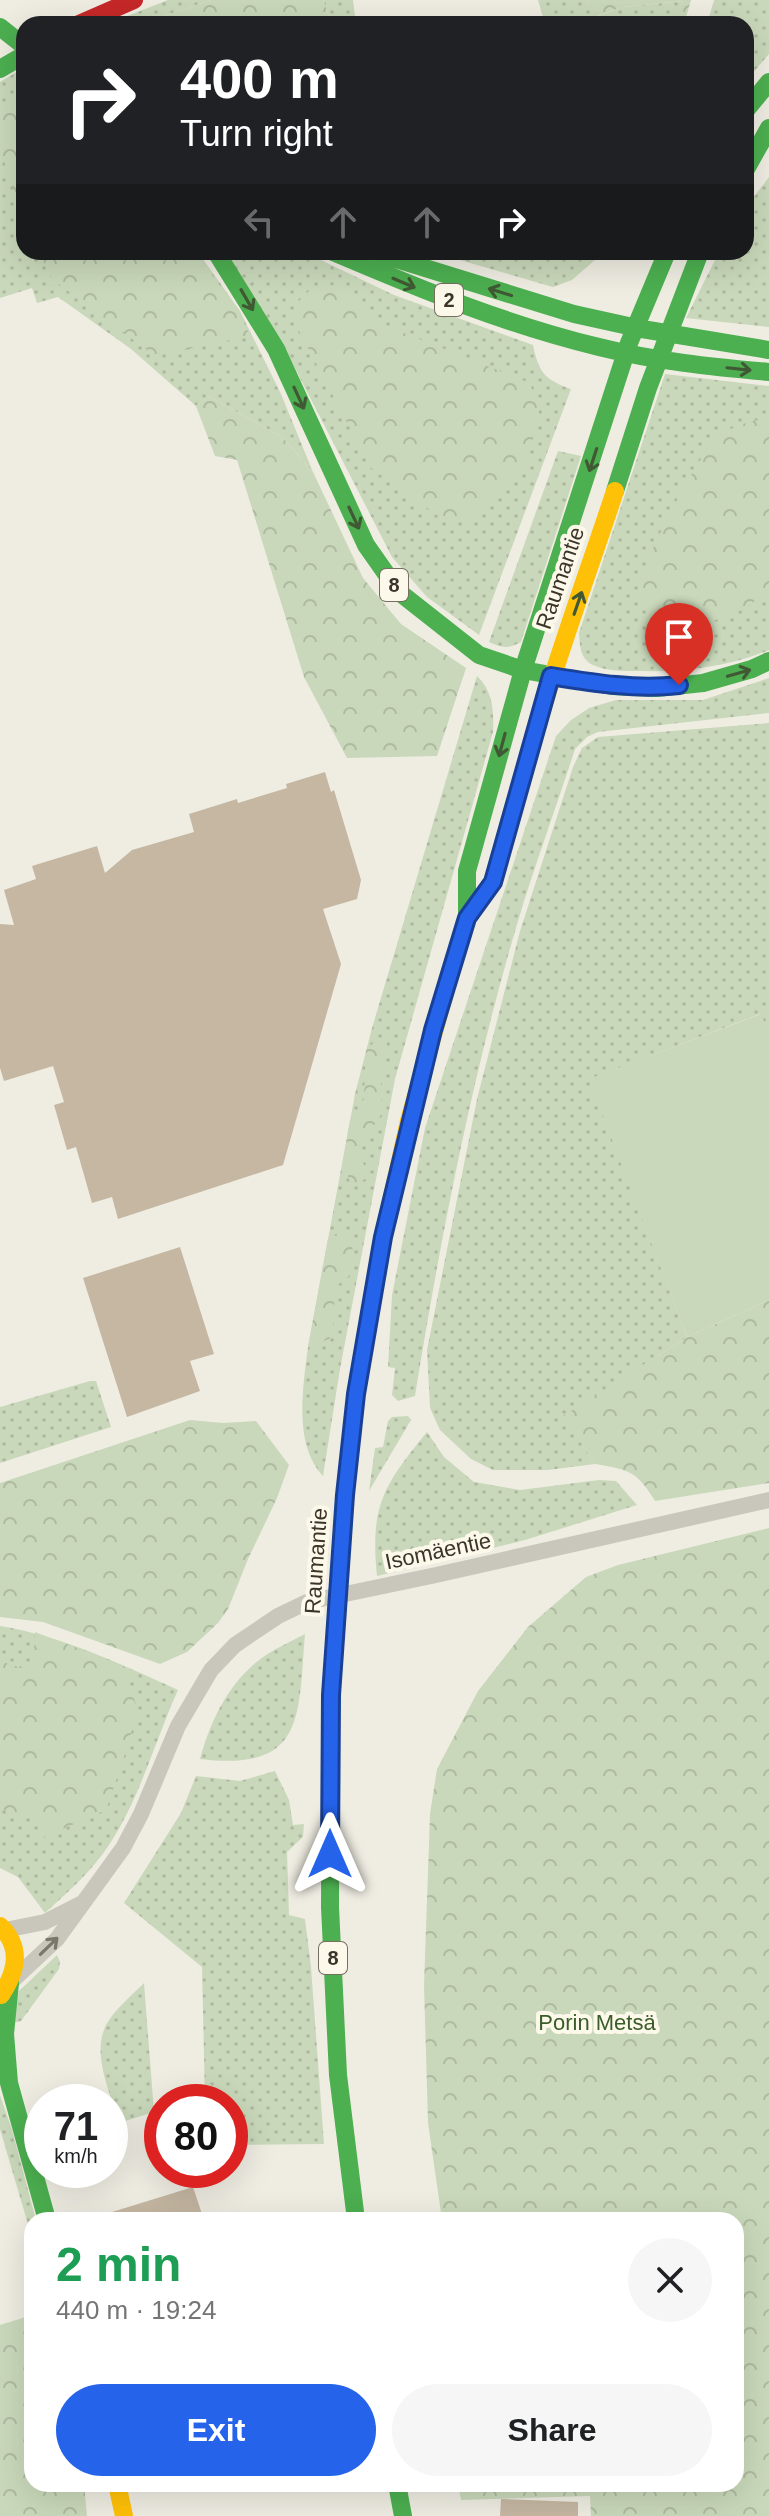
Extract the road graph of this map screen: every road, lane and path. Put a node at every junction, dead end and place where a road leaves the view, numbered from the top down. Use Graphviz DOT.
graph roads {
  1 [pos="134,0"];
  2 [pos="97,16"];
  3 [pos="0,27"];
  4 [pos="16,40"];
  5 [pos="769,82"];
  6 [pos="754,100"];
  7 [pos="769,128"];
  8 [pos="754,156"];
  9 [pos="221,260"];
  10 [pos="352,260"];
  11 [pos="400,260"];
  12 [pos="664,260"];
  13 [pos="697,260"];
  14 [pos="769,350"];
  15 [pos="769,372"];
  16 [pos="769,661"];
  17 [pos="523,670"];
  18 [pos="551,676"];
  19 [pos="467,918"];
  20 [pos="769,1500"];
  21 [pos="81,1903"];
  22 [pos="2,1928"];
  23 [pos="5,1989"];
  24 [pos="4,2076"];
  25 [pos="45,2212"];
  26 [pos="355,2212"];
  27 [pos="119,2492"];
  28 [pos="398,2492"];
  29 [pos="124,2516"];
  30 [pos="403,2516"];
  1 -- 2 [label="main road"];
  3 -- 4 [label="main road"];
  5 -- 6 [label="main road"];
  7 -- 8 [label="main road"];
  9 -- 17 [label="main road, 8, one-way"];
  10 -- 15 [label="main road, 2, one-way"];
  14 -- 11 [label="main road, 2, one-way"];
  12 -- 17 [label="main road, Raumantie / 8, one-way"];
  18 -- 13 [label="main road, Raumantie / 8, one-way"];
  18 -- 16 [label="main road, one-way"];
  17 -- 18 [label="main road, 8"];
  17 -- 19 [label="main road, Raumantie / 8, one-way"];
  18 -- 19 [label="main road, Raumantie / 8"];
  19 -- 26 [label="main road, Raumantie / 8"];
  20 -- 21 [label="street, Isomäentie"];
  21 -- 22 [label="street, Isomäentie"];
  23 -- 21 [label="street, Isomäentie, one-way"];
  22 -- 23 [label="main road"];
  23 -- 24 [label="main road"];
  24 -- 25 [label="main road"];
  27 -- 29 [label="main road"];
  28 -- 30 [label="main road"];
}
